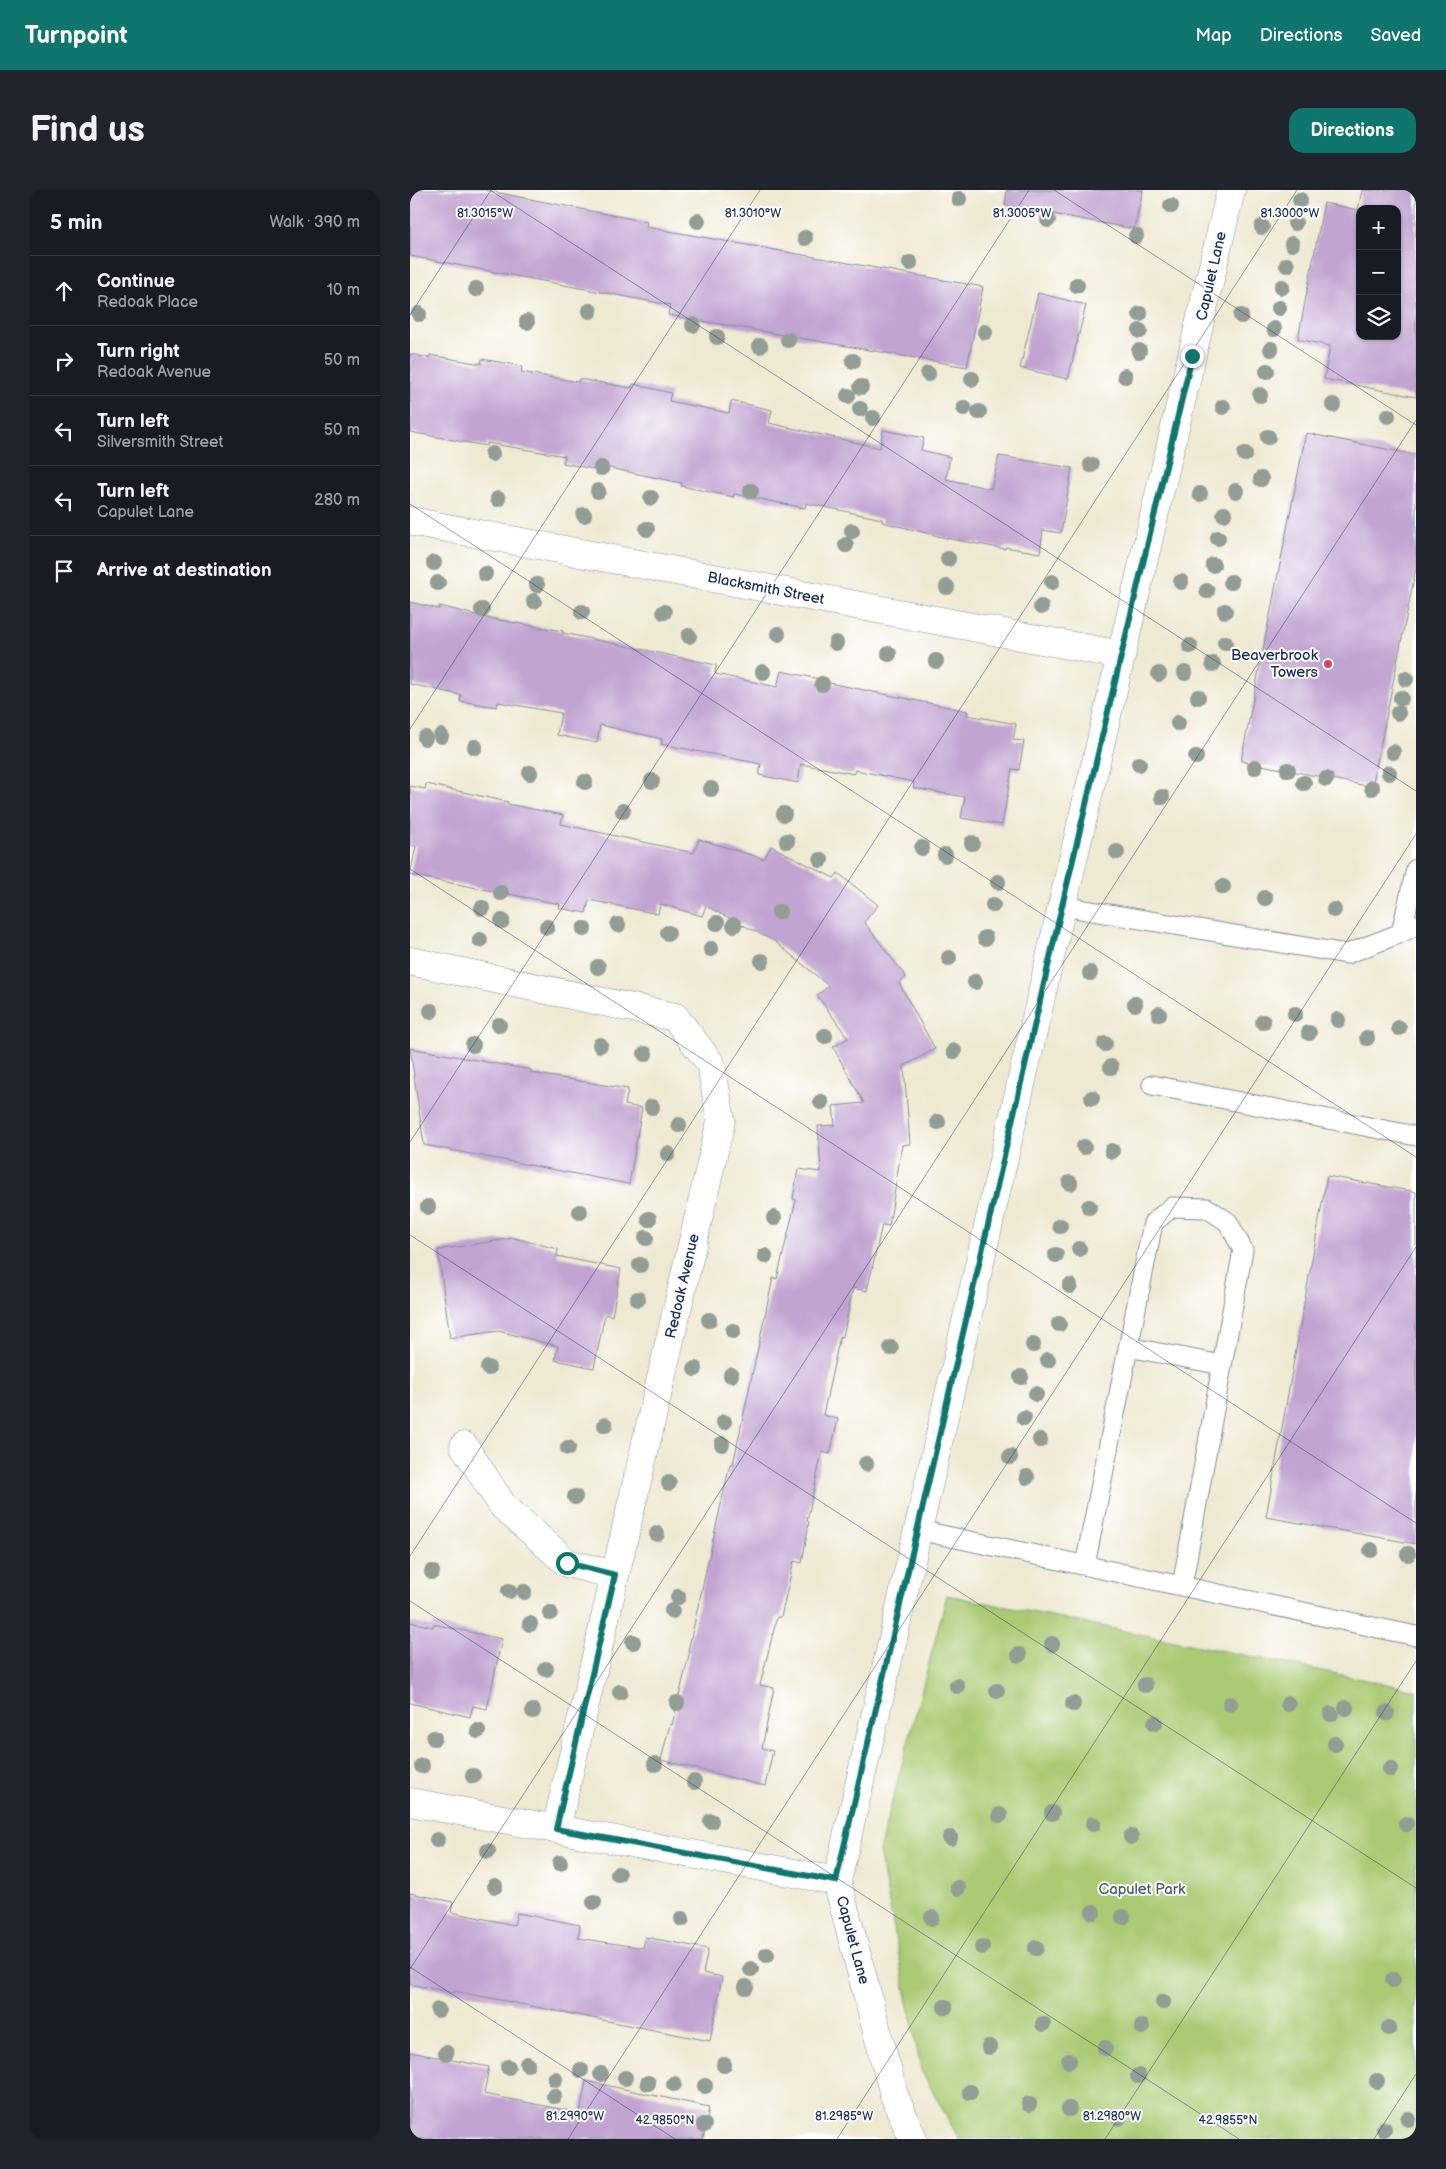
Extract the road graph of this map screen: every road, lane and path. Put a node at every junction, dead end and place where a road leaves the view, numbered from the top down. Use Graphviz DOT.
graph roads {
  1 [pos="1231,190"];
  2 [pos="410,521"];
  3 [pos="1121,655"];
  4 [pos="1416,869"];
  5 [pos="1062,906"];
  6 [pos="1409,929"];
  7 [pos="410,961"];
  8 [pos="1152,1085"];
  9 [pos="1416,1136"];
  10 [pos="1128,1347"];
  11 [pos="1222,1365"];
  12 [pos="464,1446"];
  13 [pos="918,1530"];
  14 [pos="1085,1565"];
  15 [pos="615,1575"];
  16 [pos="1182,1586"];
  17 [pos="1416,1636"];
  18 [pos="410,1802"];
  19 [pos="556,1829"];
  20 [pos="836,1881"];
  21 [pos="913,2139"];
  1 -- 3 [label="street, Capulet Lane"];
  2 -- 3 [label="street, Blacksmith Street"];
  3 -- 5 [label="street, Capulet Lane"];
  4 -- 6 [label="lane"];
  5 -- 6 [label="lane"];
  5 -- 13 [label="street, Capulet Lane"];
  7 -- 15 [label="street, Redoak Avenue"];
  8 -- 9 [label="lane"];
  10 -- 11 [label="lane"];
  10 -- 11 [label="lane"];
  10 -- 14 [label="lane"];
  11 -- 16 [label="lane"];
  12 -- 15 [label="street"];
  13 -- 14 [label="lane"];
  13 -- 20 [label="street, Capulet Lane"];
  14 -- 16 [label="lane"];
  15 -- 19 [label="street, Redoak Avenue"];
  16 -- 17 [label="lane"];
  18 -- 19 [label="street"];
  19 -- 20 [label="street"];
  20 -- 21 [label="street, Capulet Lane"];
}
